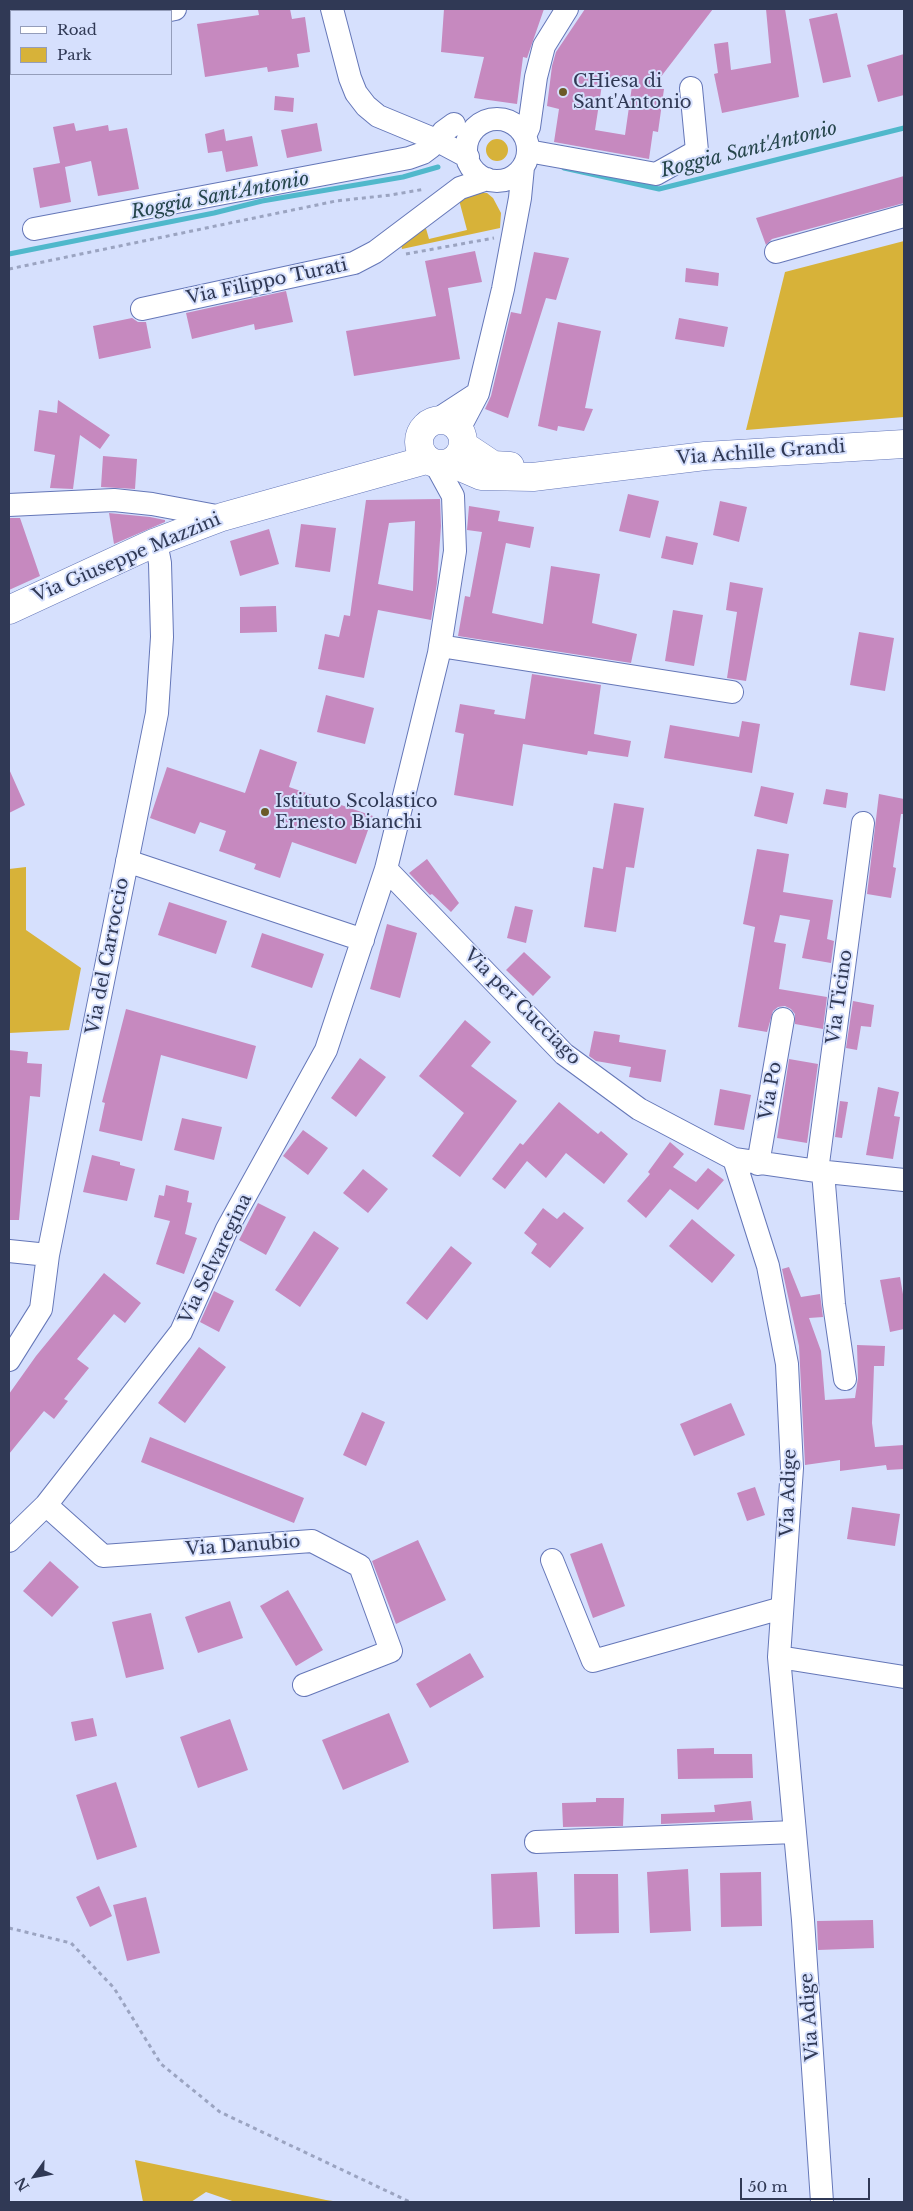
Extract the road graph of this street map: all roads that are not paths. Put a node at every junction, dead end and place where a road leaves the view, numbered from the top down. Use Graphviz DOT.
graph roads {
  1 [pos="332,9"];
  2 [pos="566,9"];
  3 [pos="691,88"];
  4 [pos="391,119"];
  5 [pos="454,124"];
  6 [pos="478,126"];
  7 [pos="436,140"];
  8 [pos="522,144"];
  9 [pos="469,161"];
  10 [pos="490,180"];
  11 [pos="460,188"];
  12 [pos="904,216"];
  13 [pos="514,226"];
  14 [pos="34,229"];
  15 [pos="776,252"];
  16 [pos="142,309"];
  17 [pos="904,444"];
  18 [pos="441,446"];
  19 [pos="9,505"];
  20 [pos="222,517"];
  21 [pos="156,542"];
  22 [pos="9,610"];
  23 [pos="440,646"];
  24 [pos="732,692"];
  25 [pos="863,823"];
  26 [pos="127,861"];
  27 [pos="386,870"];
  28 [pos="363,940"];
  29 [pos="783,1019"];
  30 [pos="734,1159"];
  31 [pos="758,1164"];
  32 [pos="820,1172"];
  33 [pos="904,1180"];
  34 [pos="9,1251"];
  35 [pos="48,1255"];
  36 [pos="9,1360"];
  37 [pos="845,1379"];
  38 [pos="46,1505"];
  39 [pos="9,1541"];
  40 [pos="552,1560"];
  41 [pos="782,1608"];
  42 [pos="779,1657"];
  43 [pos="904,1677"];
  44 [pos="304,1685"];
  45 [pos="795,1832"];
  46 [pos="536,1842"];
  47 [pos="822,2202"];
  1 -- 4 [label="street"];
  2 -- 8 [label="street"];
  3 -- 8 [label="street"];
  4 -- 5 [label="street"];
  4 -- 7 [label="street"];
  5 -- 6 [label="street"];
  5 -- 7 [label="street"];
  6 -- 8 [label="street"];
  6 -- 9 [label="street"];
  7 -- 9 [label="street"];
  7 -- 14 [label="street"];
  8 -- 10 [label="street"];
  8 -- 13 [label="street"];
  9 -- 10 [label="street"];
  9 -- 11 [label="street, Via Filippo Turati"];
  10 -- 11 [label="street, Via Filippo Turati"];
  10 -- 13 [label="street"];
  11 -- 16 [label="street, Via Filippo Turati"];
  12 -- 15 [label="street"];
  13 -- 18 [label="street"];
  17 -- 18 [label="main road, Via Achille Grandi"];
  18 -- 20 [label="main road, Via Giuseppe Mazzini"];
  18 -- 23 [label="street, Via Selvaregina"];
  19 -- 20 [label="street"];
  20 -- 21 [label="main road, Via Giuseppe Mazzini"];
  21 -- 22 [label="main road, Via Giuseppe Mazzini"];
  21 -- 26 [label="street, Via del Carroccio"];
  23 -- 24 [label="street"];
  23 -- 27 [label="street, Via Selvaregina"];
  25 -- 32 [label="street, Via Ticino"];
  26 -- 28 [label="street"];
  26 -- 35 [label="street, Via del Carroccio"];
  27 -- 28 [label="street, Via Selvaregina"];
  27 -- 30 [label="street, Via per Cucciago"];
  28 -- 38 [label="street, Via Selvaregina"];
  29 -- 31 [label="street, Via Po"];
  30 -- 31 [label="street, Via per Cucciago"];
  30 -- 41 [label="street, Via Adige"];
  31 -- 32 [label="street, Via per Cucciago"];
  32 -- 33 [label="street, Via per Cucciago"];
  32 -- 37 [label="street, Via Ticino"];
  34 -- 35 [label="street"];
  35 -- 36 [label="street, Via del Carroccio"];
  38 -- 39 [label="street, Via Selvaregina"];
  38 -- 44 [label="street, Via Danubio"];
  40 -- 41 [label="street"];
  41 -- 42 [label="street, Via Adige"];
  42 -- 43 [label="street"];
  42 -- 45 [label="street, Via Adige"];
  45 -- 46 [label="street"];
  45 -- 47 [label="street, Via Adige"];
}
